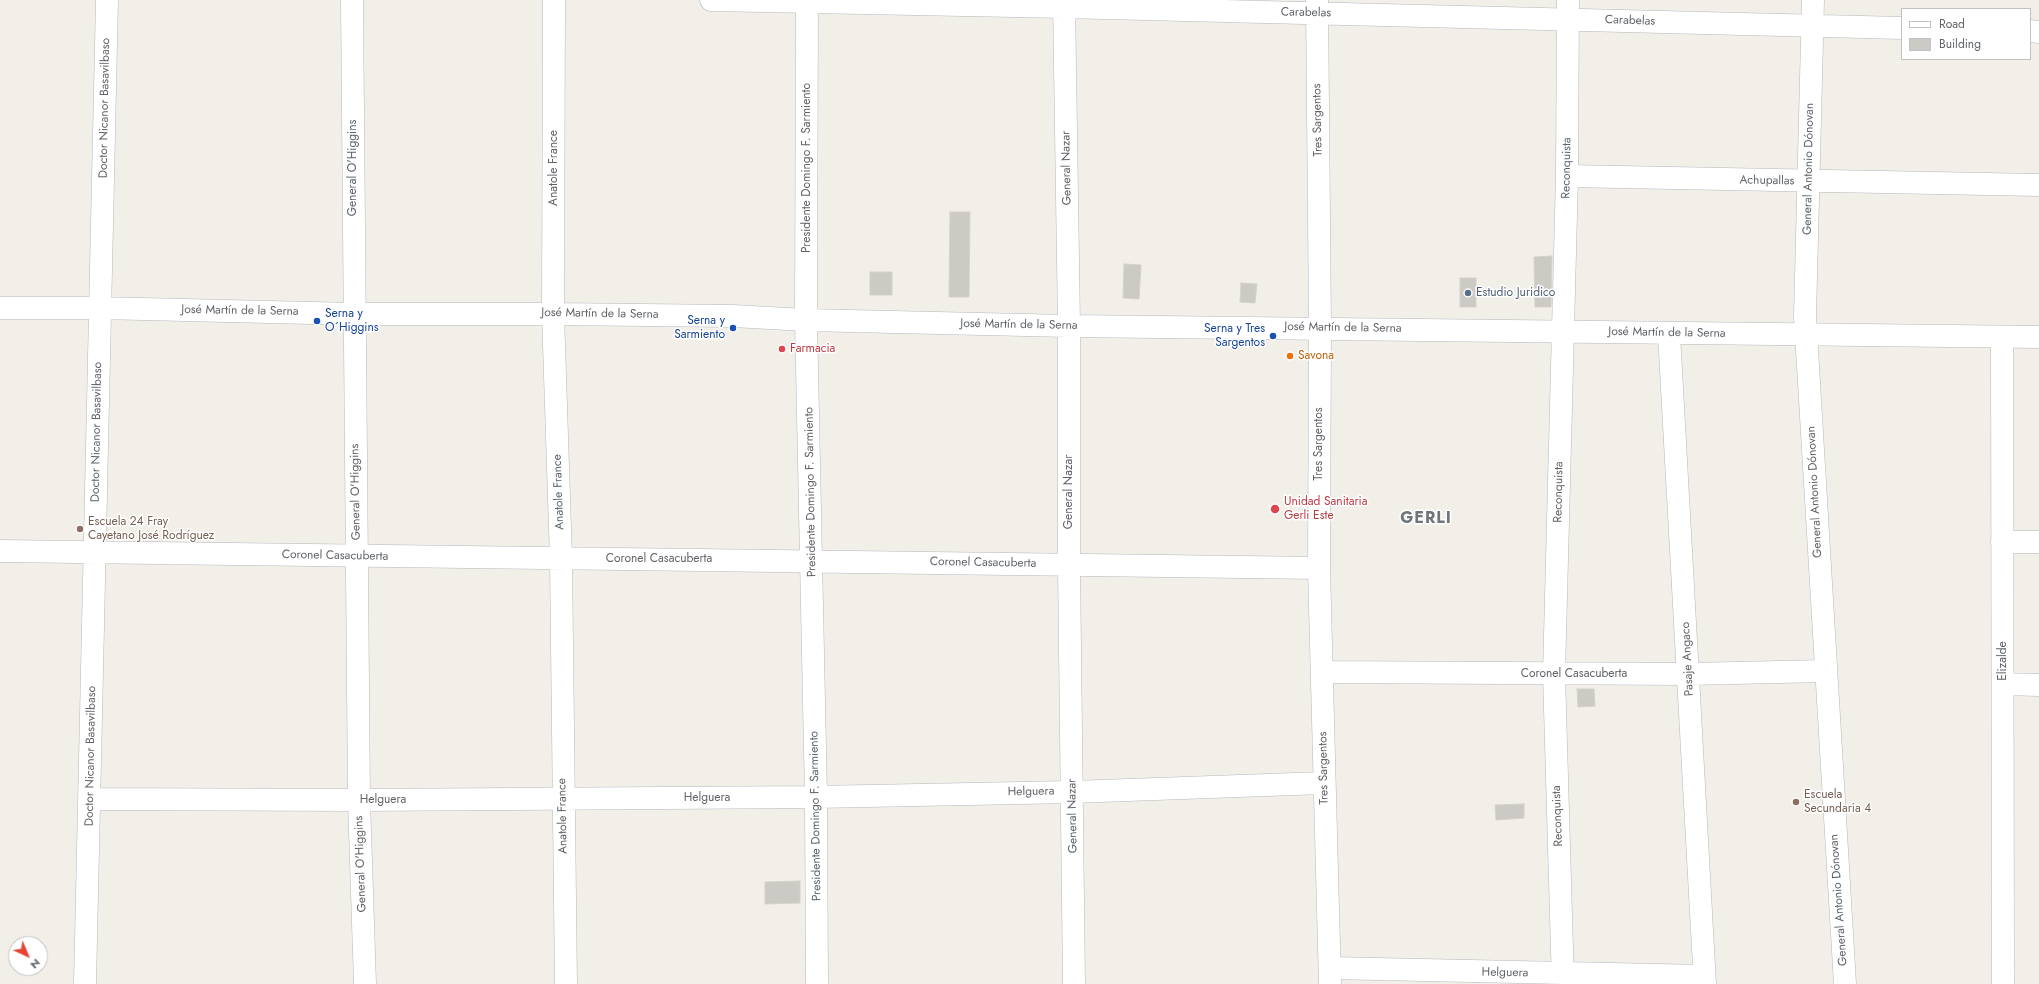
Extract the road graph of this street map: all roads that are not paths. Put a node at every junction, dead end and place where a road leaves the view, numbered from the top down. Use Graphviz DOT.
graph roads {
  1 [pos="107,0"];
  2 [pos="352,0"];
  3 [pos="554,0"];
  4 [pos="710,0"];
  5 [pos="1813,0"];
  6 [pos="807,1"];
  7 [pos="1064,3"];
  8 [pos="1317,7"];
  9 [pos="1568,10"];
  10 [pos="1813,26"];
  11 [pos="1901,28"];
  12 [pos="1567,176"];
  13 [pos="1809,181"];
  14 [pos="2039,185"];
  15 [pos="0,308"];
  16 [pos="100,308"];
  17 [pos="354,314"];
  18 [pos="553,314"];
  19 [pos="806,320"];
  20 [pos="1069,326"];
  21 [pos="1320,327"];
  22 [pos="1563,330"];
  23 [pos="1669,334"];
  24 [pos="1806,335"];
  25 [pos="2039,337"];
  26 [pos="2002,338"];
  27 [pos="2002,542"];
  28 [pos="2039,542"];
  29 [pos="0,551"];
  30 [pos="94,553"];
  31 [pos="356,557"];
  32 [pos="561,559"];
  33 [pos="812,560"];
  34 [pos="1069,564"];
  35 [pos="1319,568"];
  36 [pos="1825,671"];
  37 [pos="1323,672"];
  38 [pos="1554,674"];
  39 [pos="1689,674"];
  40 [pos="2003,684"];
  41 [pos="2039,685"];
  42 [pos="1323,783"];
  43 [pos="1072,792"];
  44 [pos="816,797"];
  45 [pos="90,799"];
  46 [pos="563,799"];
  47 [pos="359,800"];
  48 [pos="1330,976"];
  49 [pos="1563,979"];
  50 [pos="1705,980"];
  51 [pos="85,984"];
  52 [pos="365,984"];
  53 [pos="566,984"];
  54 [pos="817,984"];
  55 [pos="1074,984"];
  56 [pos="1845,984"];
  57 [pos="2003,984"];
  1 -- 16 [label="street, Doctor Nicanor Basavilbaso"];
  2 -- 17 [label="street, General O'Higgins"];
  3 -- 18 [label="street, Anatole France"];
  4 -- 6 [label="street, Carabelas"];
  5 -- 10 [label="street, General Antonio Dónovan"];
  6 -- 7 [label="street, Carabelas"];
  6 -- 19 [label="street, Presidente Domingo F. Sarmiento"];
  7 -- 8 [label="street, Carabelas"];
  7 -- 20 [label="street, General Nazar"];
  8 -- 9 [label="street, Carabelas"];
  8 -- 21 [label="street, Tres Sargentos"];
  9 -- 10 [label="street, Carabelas"];
  9 -- 12 [label="street, Reconquista"];
  10 -- 11 [label="street, Carabelas"];
  10 -- 13 [label="street, General Antonio Dónovan"];
  12 -- 13 [label="street, Achupallas"];
  12 -- 22 [label="street, Reconquista"];
  13 -- 14 [label="street, Achupallas"];
  13 -- 24 [label="street, General Antonio Dónovan"];
  15 -- 16 [label="street, José Martín de la Serna"];
  16 -- 17 [label="street, José Martín de la Serna"];
  16 -- 30 [label="street, Doctor Nicanor Basavilbaso"];
  17 -- 18 [label="street, José Martín de la Serna"];
  17 -- 31 [label="street, General O'Higgins"];
  18 -- 19 [label="street, José Martín de la Serna"];
  18 -- 32 [label="street, Anatole France"];
  19 -- 20 [label="street, José Martín de la Serna"];
  19 -- 33 [label="street, Presidente Domingo F. Sarmiento"];
  20 -- 21 [label="street, José Martín de la Serna"];
  20 -- 34 [label="street, General Nazar"];
  21 -- 22 [label="street, José Martín de la Serna"];
  21 -- 35 [label="street, Tres Sargentos"];
  22 -- 23 [label="street, José Martín de la Serna"];
  22 -- 38 [label="street, Reconquista"];
  23 -- 24 [label="street, José Martín de la Serna"];
  23 -- 39 [label="street, Pasaje Angaco"];
  24 -- 26 [label="street, José Martín de la Serna"];
  24 -- 36 [label="street, General Antonio Dónovan"];
  25 -- 26 [label="street, José Martín de la Serna"];
  26 -- 27 [label="street, Elizalde"];
  27 -- 28 [label="street"];
  27 -- 40 [label="street, Elizalde"];
  29 -- 30 [label="street, Coronel Casacuberta"];
  30 -- 31 [label="street, Coronel Casacuberta"];
  30 -- 45 [label="street, Doctor Nicanor Basavilbaso"];
  31 -- 32 [label="street, Coronel Casacuberta"];
  31 -- 47 [label="street, General O'Higgins"];
  32 -- 33 [label="street, Coronel Casacuberta"];
  32 -- 46 [label="street, Anatole France"];
  33 -- 34 [label="street, Coronel Casacuberta"];
  33 -- 44 [label="street, Presidente Domingo F. Sarmiento"];
  34 -- 35 [label="street, Coronel Casacuberta"];
  34 -- 43 [label="street, General Nazar"];
  35 -- 37 [label="street, Tres Sargentos"];
  36 -- 39 [label="street, Coronel Casacuberta"];
  36 -- 56 [label="street, General Antonio Dónovan"];
  37 -- 38 [label="street, Coronel Casacuberta"];
  37 -- 42 [label="street, Tres Sargentos"];
  38 -- 39 [label="street, Coronel Casacuberta"];
  38 -- 49 [label="street, Reconquista"];
  39 -- 50 [label="street, Pasaje Angaco"];
  40 -- 41 [label="street"];
  40 -- 57 [label="street, Elizalde"];
  42 -- 43 [label="street, Helguera"];
  42 -- 48 [label="street, Tres Sargentos"];
  43 -- 44 [label="street, Helguera"];
  43 -- 55 [label="street, General Nazar"];
  44 -- 46 [label="street, Helguera"];
  44 -- 54 [label="street, Presidente Domingo F. Sarmiento"];
  45 -- 47 [label="street, Helguera"];
  45 -- 51 [label="street, Doctor Nicanor Basavilbaso"];
  46 -- 47 [label="street, Helguera"];
  46 -- 53 [label="street, Anatole France"];
  47 -- 52 [label="street, General O'Higgins"];
  48 -- 49 [label="street, Helguera"];
  49 -- 50 [label="street, Helguera"];
}
